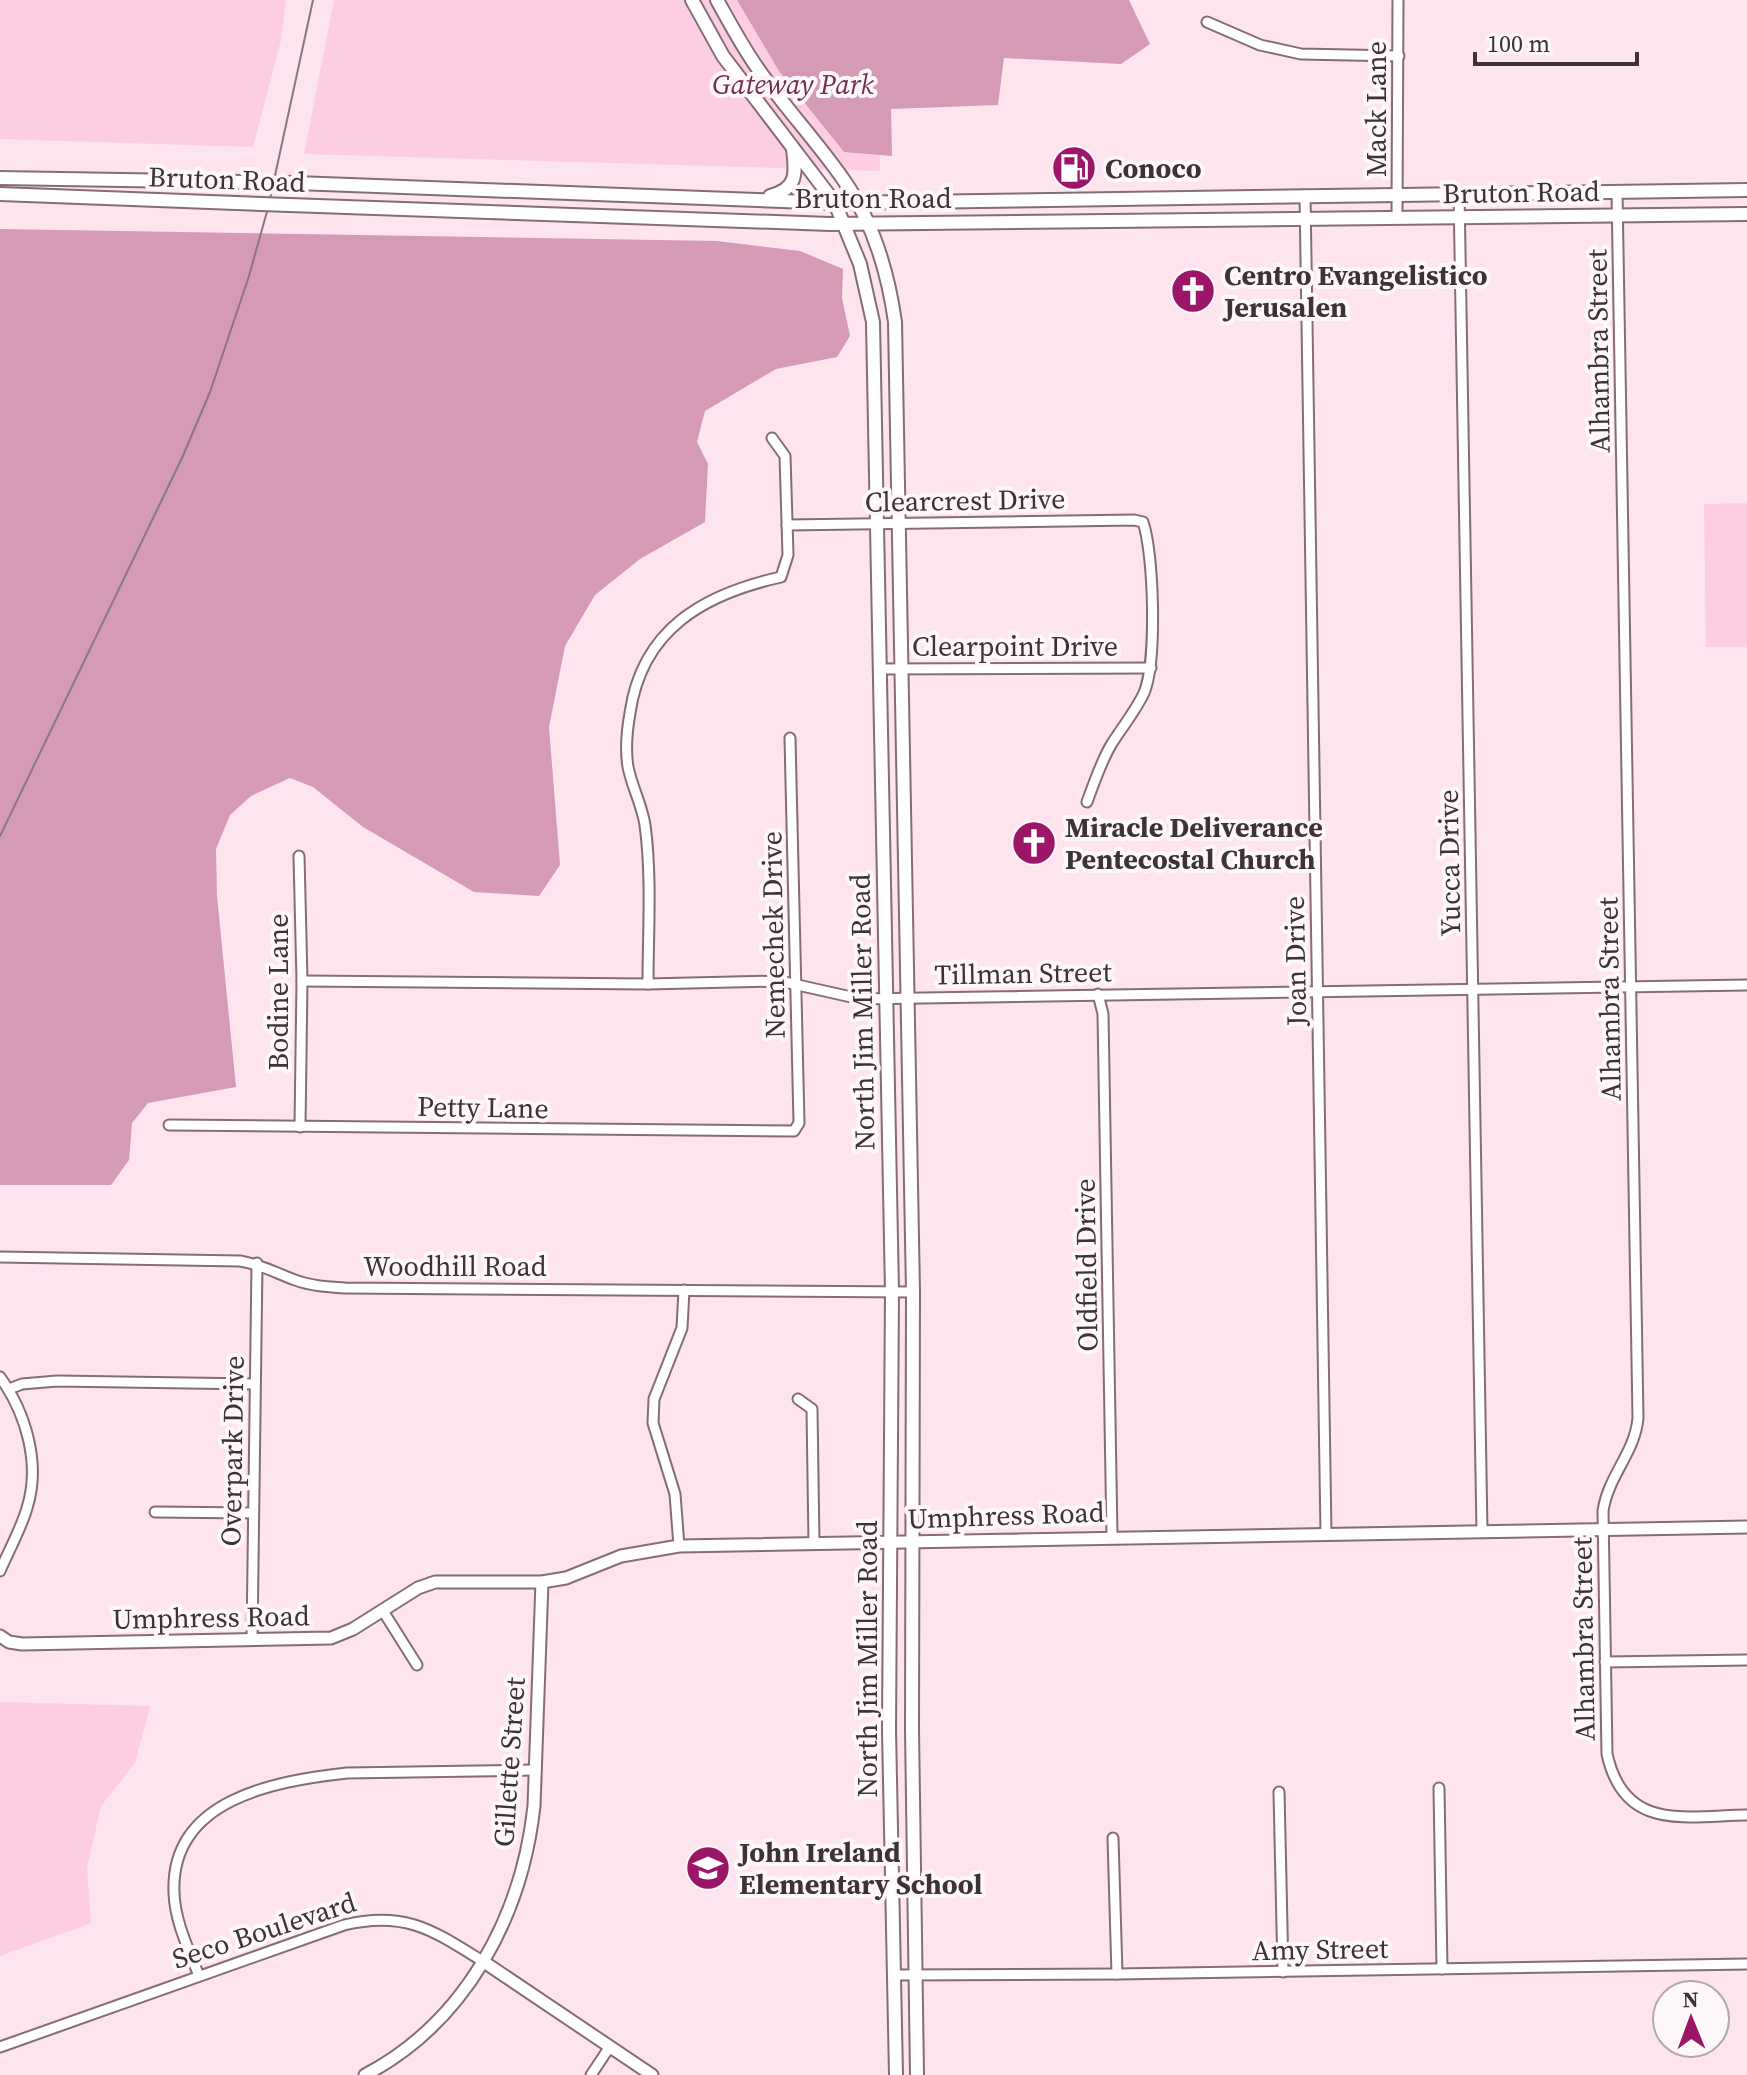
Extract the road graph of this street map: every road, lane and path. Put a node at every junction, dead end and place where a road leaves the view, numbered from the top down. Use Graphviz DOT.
graph roads {
  1 [pos="692,0"];
  2 [pos="717,0"];
  3 [pos="1398,0"];
  4 [pos="1207,22"];
  5 [pos="1399,56"];
  6 [pos="793,149"];
  7 [pos="0,178"];
  8 [pos="1747,190"];
  9 [pos="1710,191"];
  10 [pos="1617,192"];
  11 [pos="1459,193"];
  12 [pos="0,194"];
  13 [pos="1398,194"];
  14 [pos="1305,195"];
  15 [pos="1130,198"];
  16 [pos="753,199"];
  17 [pos="856,202"];
  18 [pos="835,203"];
  19 [pos="1709,214"];
  20 [pos="1747,214"];
  21 [pos="1617,215"];
  22 [pos="1397,217"];
  23 [pos="1459,217"];
  24 [pos="1305,218"];
  25 [pos="1130,220"];
  26 [pos="845,223"];
  27 [pos="867,223"];
  28 [pos="875,370"];
  29 [pos="896,370"];
  30 [pos="772,438"];
  31 [pos="876,523"];
  32 [pos="898,523"];
  33 [pos="787,525"];
  34 [pos="1151,668"];
  35 [pos="879,669"];
  36 [pos="901,669"];
  37 [pos="790,738"];
  38 [pos="1087,802"];
  39 [pos="299,856"];
  40 [pos="302,981"];
  41 [pos="648,984"];
  42 [pos="796,984"];
  43 [pos="1747,985"];
  44 [pos="1631,987"];
  45 [pos="1473,989"];
  46 [pos="1317,991"];
  47 [pos="1098,994"];
  48 [pos="886,997"];
  49 [pos="907,997"];
  50 [pos="169,1125"];
  51 [pos="300,1127"];
  52 [pos="795,1129"];
  53 [pos="0,1257"];
  54 [pos="257,1263"];
  55 [pos="684,1290"];
  56 [pos="892,1292"];
  57 [pos="913,1292"];
  58 [pos="0,1377"];
  59 [pos="254,1384"];
  60 [pos="9,1389"];
  61 [pos="798,1399"];
  62 [pos="155,1512"];
  63 [pos="253,1513"];
  64 [pos="1747,1527"];
  65 [pos="1604,1530"];
  66 [pos="1482,1531"];
  67 [pos="1326,1534"];
  68 [pos="1112,1536"];
  69 [pos="891,1542"];
  70 [pos="912,1542"];
  71 [pos="814,1543"];
  72 [pos="679,1546"];
  73 [pos="0,1571"];
  74 [pos="542,1582"];
  75 [pos="383,1611"];
  76 [pos="0,1636"];
  77 [pos="252,1640"];
  78 [pos="1747,1660"];
  79 [pos="1605,1662"];
  80 [pos="417,1665"];
  81 [pos="912,1729"];
  82 [pos="889,1730"];
  83 [pos="536,1770"];
  84 [pos="1439,1788"];
  85 [pos="1279,1792"];
  86 [pos="1747,1815"];
  87 [pos="1113,1838"];
  88 [pos="484,1962"];
  89 [pos="1747,1964"];
  90 [pos="1442,1969"];
  91 [pos="1283,1972"];
  92 [pos="1117,1974"];
  93 [pos="895,1975"];
  94 [pos="199,1976"];
  95 [pos="915,1976"];
  96 [pos="0,2047"];
  97 [pos="609,2048"];
  98 [pos="365,2075"];
  99 [pos="591,2075"];
  100 [pos="652,2075"];
  101 [pos="896,2075"];
  102 [pos="917,2075"];
  1 -- 6 [label="main road, North Jim Miller Road"];
  2 -- 17 [label="main road, North Jim Miller Road"];
  3 -- 5 [label="street, Mack Lane"];
  4 -- 5 [label="street"];
  5 -- 13 [label="street, Mack Lane"];
  6 -- 16 [label="main road"];
  6 -- 18 [label="main road, North Jim Miller Road"];
  7 -- 16 [label="main road, Bruton Road, bridge"];
  8 -- 9 [label="main road, Bruton Road"];
  9 -- 10 [label="main road, Bruton Road"];
  9 -- 19 [label="main road"];
  10 -- 11 [label="main road, Bruton Road"];
  10 -- 21 [label="street, Alhambra Street"];
  11 -- 13 [label="main road, Bruton Road"];
  11 -- 23 [label="street, Yucca Drive"];
  12 -- 26 [label="main road, Bruton Road, bridge"];
  13 -- 14 [label="main road, Bruton Road"];
  13 -- 22 [label="street, Mack Lane"];
  14 -- 15 [label="main road, Bruton Road"];
  14 -- 24 [label="street, Joan Drive"];
  15 -- 17 [label="main road, Bruton Road"];
  15 -- 25 [label="main road"];
  16 -- 18 [label="main road, Bruton Road"];
  17 -- 18 [label="main road, Bruton Road"];
  17 -- 27 [label="main road, North Jim Miller Road"];
  18 -- 26 [label="main road, North Jim Miller Road"];
  19 -- 20 [label="main road, Bruton Road"];
  19 -- 21 [label="main road, Bruton Road"];
  21 -- 23 [label="main road, Bruton Road"];
  21 -- 44 [label="street, Alhambra Street"];
  22 -- 23 [label="main road, Bruton Road"];
  22 -- 24 [label="main road, Bruton Road"];
  23 -- 45 [label="street, Yucca Drive"];
  24 -- 25 [label="main road, Bruton Road"];
  24 -- 46 [label="street, Joan Drive"];
  25 -- 27 [label="main road, Bruton Road"];
  26 -- 27 [label="main road, Bruton Road"];
  26 -- 28 [label="main road, North Jim Miller Road"];
  27 -- 29 [label="main road, North Jim Miller Road"];
  28 -- 29 [label="main road"];
  28 -- 31 [label="main road, North Jim Miller Road"];
  29 -- 32 [label="main road, North Jim Miller Road"];
  30 -- 33 [label="street"];
  31 -- 32 [label="street, Clearcrest Drive"];
  31 -- 33 [label="street, Clearcrest Drive"];
  31 -- 35 [label="main road, North Jim Miller Road"];
  32 -- 34 [label="street, Clearcrest Drive"];
  32 -- 36 [label="main road, North Jim Miller Road"];
  33 -- 41 [label="street"];
  34 -- 36 [label="street, Clearpoint Drive"];
  34 -- 38 [label="street"];
  35 -- 36 [label="street, Clearpoint Drive"];
  35 -- 48 [label="main road, North Jim Miller Road"];
  36 -- 49 [label="main road, North Jim Miller Road"];
  37 -- 42 [label="street, Nemechek Drive"];
  39 -- 40 [label="street, Bodine Lane"];
  40 -- 41 [label="street, Tillman Street"];
  40 -- 51 [label="street, Bodine Lane"];
  41 -- 42 [label="street, Tillman Street"];
  42 -- 48 [label="street, Tillman Street"];
  42 -- 52 [label="street, Nemechek Drive"];
  43 -- 44 [label="street, Tillman Street"];
  44 -- 45 [label="street, Tillman Street"];
  44 -- 65 [label="street, Alhambra Street"];
  45 -- 46 [label="street, Tillman Street"];
  45 -- 66 [label="street, Yucca Drive"];
  46 -- 47 [label="street, Tillman Street"];
  46 -- 67 [label="street, Joan Drive"];
  47 -- 49 [label="street, Tillman Street"];
  47 -- 68 [label="street, Oldfield Drive"];
  48 -- 49 [label="street, Tillman Street"];
  48 -- 56 [label="main road, North Jim Miller Road"];
  49 -- 57 [label="main road, North Jim Miller Road"];
  50 -- 51 [label="street, Petty Lane"];
  51 -- 52 [label="street, Petty Lane"];
  53 -- 54 [label="street, Woodhill Road"];
  54 -- 55 [label="street, Woodhill Road"];
  54 -- 59 [label="street, Overpark Drive"];
  55 -- 56 [label="street, Woodhill Road"];
  55 -- 72 [label="street"];
  56 -- 57 [label="street, Woodhill Road"];
  56 -- 69 [label="main road, North Jim Miller Road"];
  57 -- 70 [label="main road, North Jim Miller Road"];
  58 -- 60 [label="street"];
  59 -- 60 [label="street"];
  59 -- 63 [label="street, Overpark Drive"];
  60 -- 73 [label="street"];
  61 -- 71 [label="street"];
  62 -- 63 [label="street"];
  63 -- 77 [label="street, Overpark Drive"];
  64 -- 65 [label="street, Umphress Road"];
  65 -- 66 [label="street, Umphress Road"];
  65 -- 79 [label="street, Alhambra Street"];
  66 -- 67 [label="street, Umphress Road"];
  67 -- 68 [label="street, Umphress Road"];
  68 -- 70 [label="street, Umphress Road"];
  69 -- 70 [label="street, Umphress Road"];
  69 -- 71 [label="street, Umphress Road"];
  69 -- 82 [label="main road, North Jim Miller Road"];
  70 -- 81 [label="main road, North Jim Miller Road"];
  71 -- 72 [label="street, Umphress Road"];
  72 -- 74 [label="street, Umphress Road"];
  74 -- 75 [label="street, Umphress Road"];
  74 -- 83 [label="street, Gillette Street"];
  75 -- 77 [label="street, Umphress Road"];
  75 -- 80 [label="street"];
  76 -- 77 [label="street, Umphress Road"];
  78 -- 79 [label="street"];
  79 -- 86 [label="street, Alhambra Street"];
  81 -- 82 [label="main road"];
  81 -- 95 [label="main road, North Jim Miller Road"];
  82 -- 93 [label="main road, North Jim Miller Road"];
  83 -- 88 [label="street, Gillette Street"];
  83 -- 94 [label="street"];
  84 -- 90 [label="street"];
  85 -- 91 [label="street"];
  87 -- 92 [label="street"];
  88 -- 94 [label="street, Seco Boulevard"];
  88 -- 97 [label="street, Seco Boulevard"];
  88 -- 98 [label="street, Gillette Street"];
  89 -- 90 [label="street, Amy Street"];
  90 -- 91 [label="street, Amy Street"];
  91 -- 92 [label="street, Amy Street"];
  92 -- 95 [label="street, Amy Street"];
  93 -- 95 [label="street, Amy Street"];
  93 -- 101 [label="main road, North Jim Miller Road"];
  94 -- 96 [label="street, Seco Boulevard"];
  95 -- 102 [label="main road, North Jim Miller Road"];
  97 -- 99 [label="street"];
  97 -- 100 [label="street, Seco Boulevard"];
}
